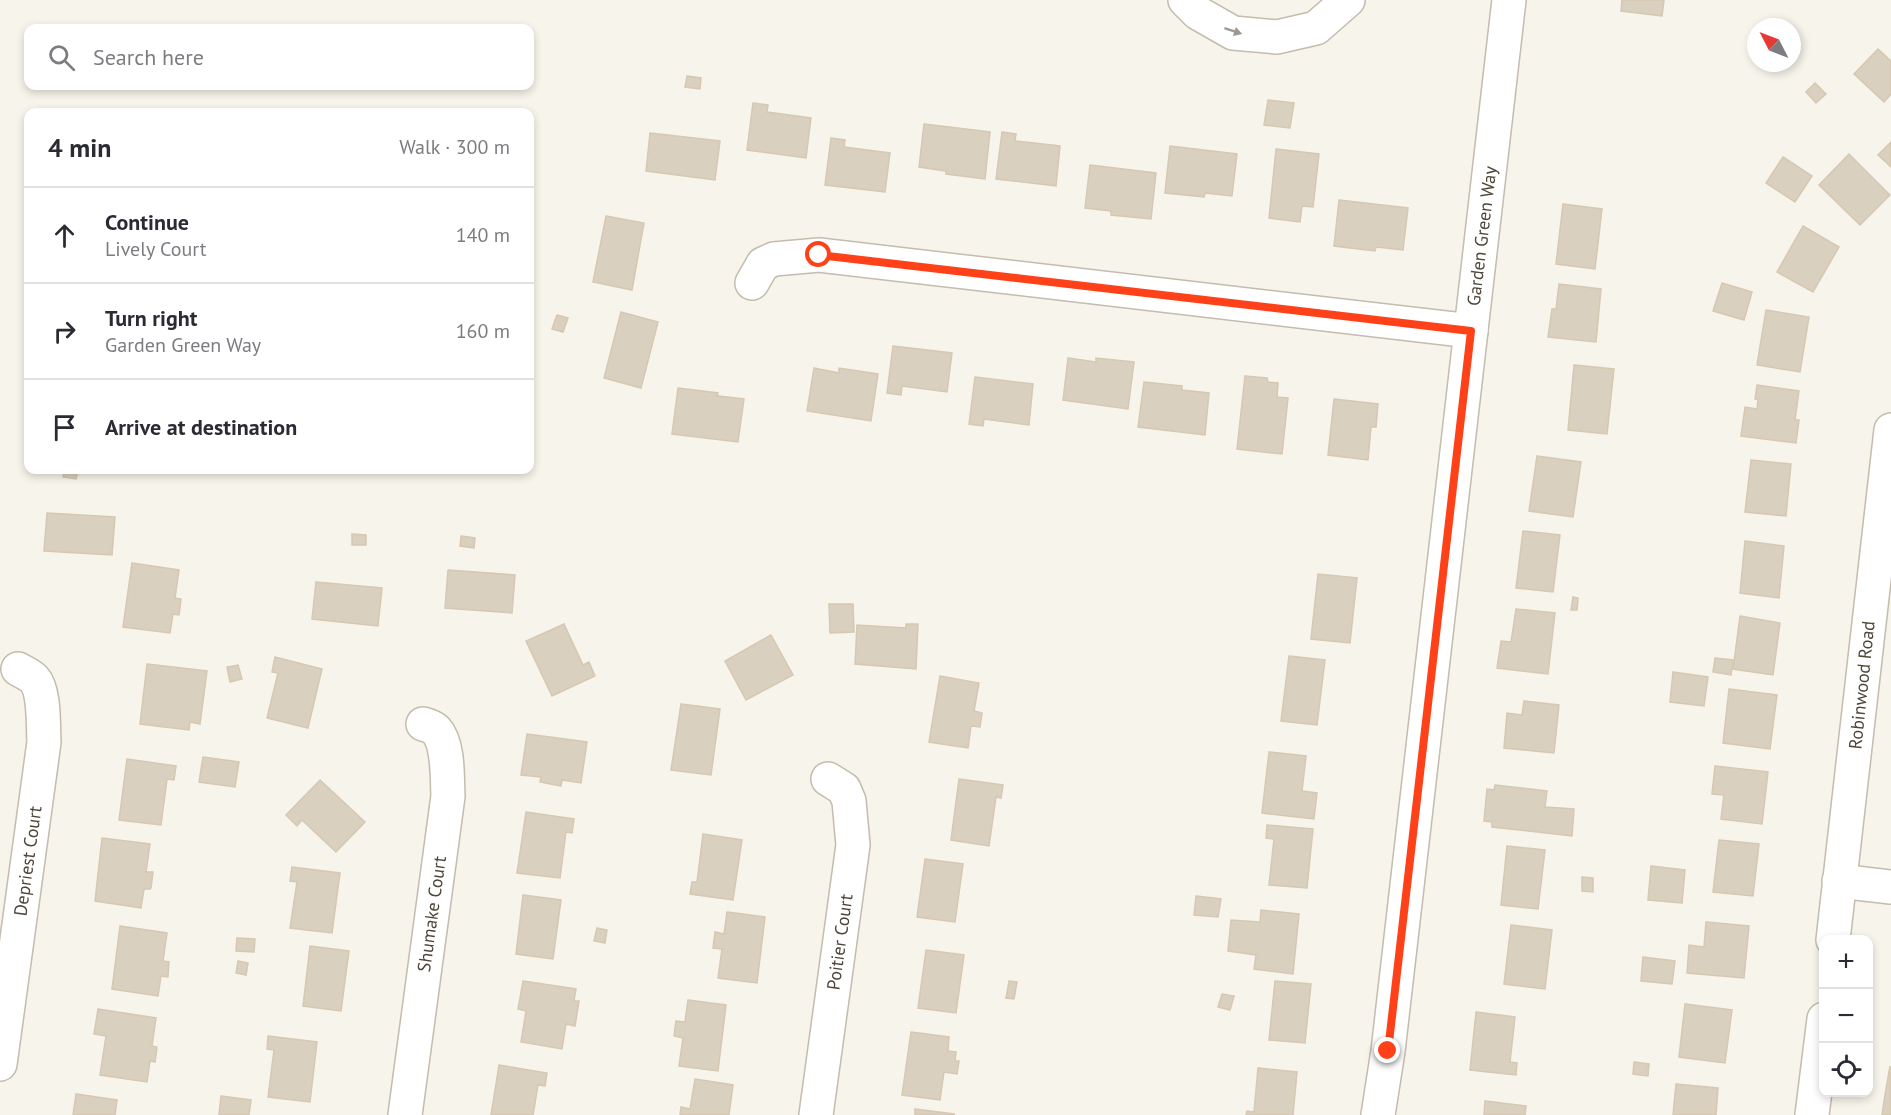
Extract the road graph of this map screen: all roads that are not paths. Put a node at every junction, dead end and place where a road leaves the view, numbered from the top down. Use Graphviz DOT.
graph roads {
  1 [pos="1185,0"];
  2 [pos="1348,0"];
  3 [pos="1509,0"];
  4 [pos="752,283"];
  5 [pos="1471,331"];
  6 [pos="1891,430"];
  7 [pos="18,669"];
  8 [pos="423,723"];
  9 [pos="828,779"];
  10 [pos="1839,881"];
  11 [pos="1891,887"];
  12 [pos="1833,935"];
  13 [pos="1821,1043"];
  14 [pos="0,1064"];
  15 [pos="405,1115"];
  16 [pos="816,1115"];
  17 [pos="1378,1115"];
  18 [pos="1812,1115"];
  1 -- 2 [label="street, one-way"];
  3 -- 5 [label="street, Garden Green Way"];
  4 -- 5 [label="street"];
  5 -- 17 [label="street, Garden Green Way"];
  6 -- 10 [label="street, Robinwood Road"];
  7 -- 14 [label="street, Depriest Court"];
  8 -- 15 [label="street, Shumake Court"];
  9 -- 16 [label="street, Poitier Court"];
  10 -- 11 [label="street"];
  10 -- 12 [label="street, Robinwood Road"];
  13 -- 18 [label="street"];
}
